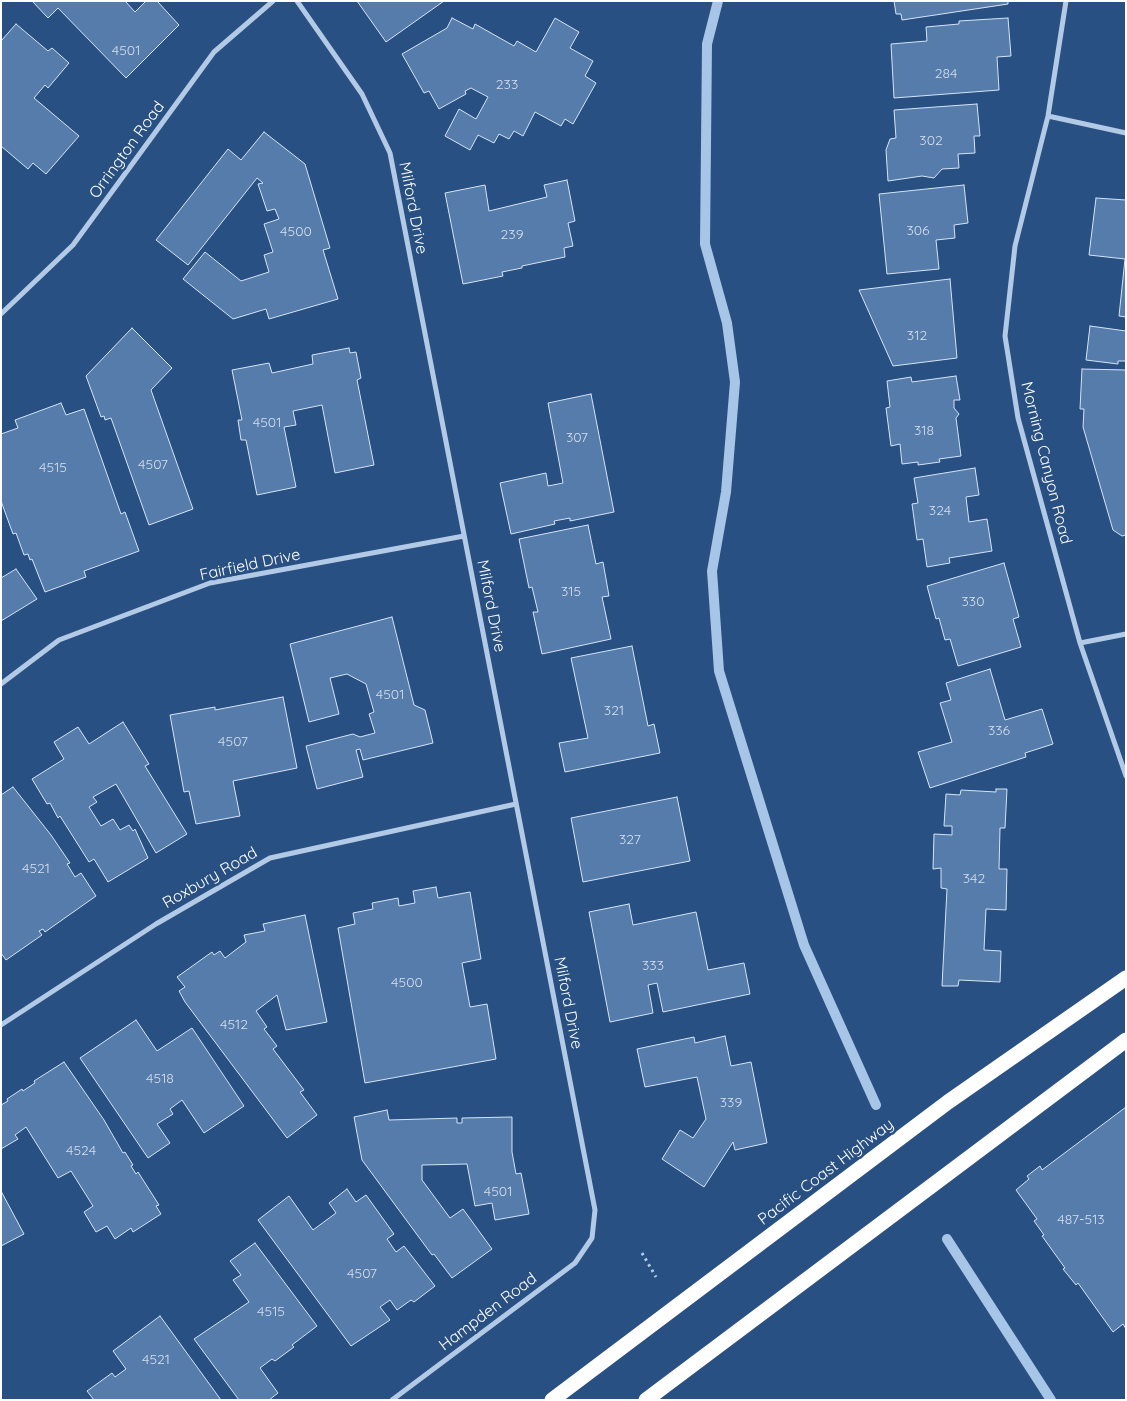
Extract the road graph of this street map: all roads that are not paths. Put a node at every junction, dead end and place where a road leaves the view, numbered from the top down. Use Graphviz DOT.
graph roads {
  1 [pos="273,1"];
  2 [pos="297,1"];
  3 [pos="1066,1"];
  4 [pos="1048,116"];
  5 [pos="1126,133"];
  6 [pos="1,314"];
  7 [pos="464,536"];
  8 [pos="1126,634"];
  9 [pos="1080,643"];
  10 [pos="1,684"];
  11 [pos="1126,776"];
  12 [pos="516,804"];
  13 [pos="1126,978"];
  14 [pos="1,1025"];
  15 [pos="1126,1040"];
  16 [pos="592,1238"];
  17 [pos="392,1400"];
  18 [pos="552,1400"];
  19 [pos="646,1400"];
  1 -- 6 [label="street, Orrington Road"];
  2 -- 7 [label="street, Milford Drive"];
  3 -- 4 [label="street, Morning Canyon Road"];
  4 -- 5 [label="street"];
  4 -- 9 [label="street, Morning Canyon Road"];
  7 -- 10 [label="street, Fairfield Drive"];
  7 -- 12 [label="street, Milford Drive"];
  8 -- 9 [label="street"];
  9 -- 11 [label="street, Morning Canyon Road"];
  12 -- 14 [label="street, Roxbury Road"];
  12 -- 16 [label="street, Milford Drive"];
  13 -- 18 [label="highway, Pacific Coast Highway"];
  15 -- 19 [label="highway"];
  16 -- 17 [label="street, Hampden Road"];
}
